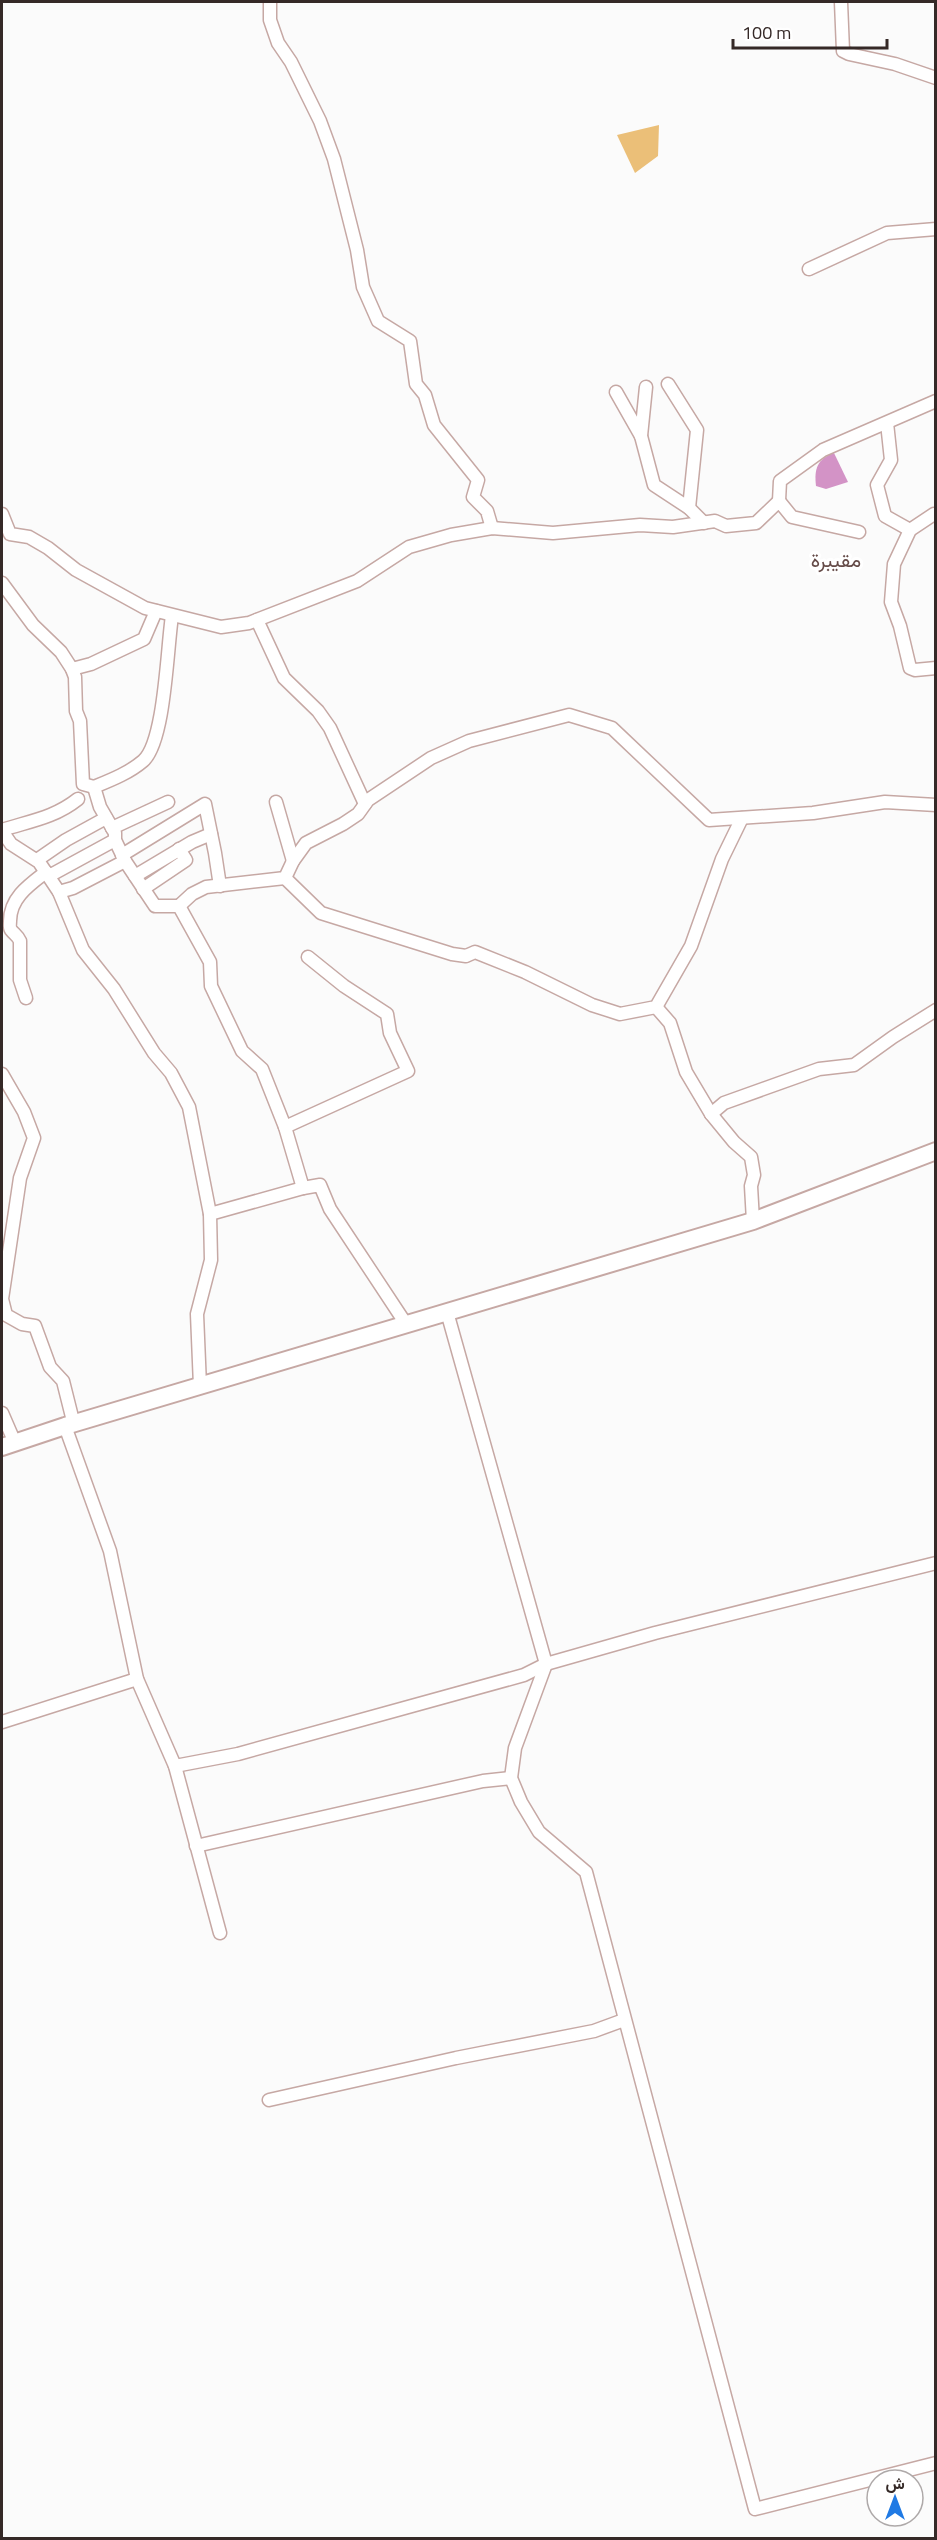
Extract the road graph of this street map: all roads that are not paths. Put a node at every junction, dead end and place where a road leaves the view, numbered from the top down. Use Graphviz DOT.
graph roads {
  1 [pos="270,2"];
  2 [pos="841,2"];
  3 [pos="936,78"];
  4 [pos="936,229"];
  5 [pos="808,269"];
  6 [pos="668,384"];
  7 [pos="646,387"];
  8 [pos="616,392"];
  9 [pos="936,401"];
  10 [pos="887,423"];
  11 [pos="641,436"];
  12 [pos="779,501"];
  13 [pos="689,508"];
  14 [pos="2,514"];
  15 [pos="934,514"];
  16 [pos="704,523"];
  17 [pos="492,528"];
  18 [pos="910,530"];
  19 [pos="858,532"];
  20 [pos="6,539"];
  21 [pos="2,583"];
  22 [pos="156,612"];
  23 [pos="172,616"];
  24 [pos="257,620"];
  25 [pos="936,668"];
  26 [pos="72,669"];
  27 [pos="94,787"];
  28 [pos="78,799"];
  29 [pos="168,801"];
  30 [pos="276,801"];
  31 [pos="365,804"];
  32 [pos="936,805"];
  33 [pos="742,818"];
  34 [pos="111,829"];
  35 [pos="2,830"];
  36 [pos="211,834"];
  37 [pos="6,848"];
  38 [pos="179,849"];
  39 [pos="124,858"];
  40 [pos="37,861"];
  41 [pos="293,861"];
  42 [pos="48,874"];
  43 [pos="135,876"];
  44 [pos="285,878"];
  45 [pos="220,886"];
  46 [pos="144,889"];
  47 [pos="59,892"];
  48 [pos="179,906"];
  49 [pos="308,957"];
  50 [pos="26,998"];
  51 [pos="656,1007"];
  52 [pos="936,1010"];
  53 [pos="2,1074"];
  54 [pos="711,1114"];
  55 [pos="285,1127"];
  56 [pos="936,1151"];
  57 [pos="303,1188"];
  58 [pos="210,1214"];
  59 [pos="753,1221"];
  60 [pos="447,1312"];
  61 [pos="406,1324"];
  62 [pos="200,1386"];
  63 [pos="2,1413"];
  64 [pos="69,1425"];
  65 [pos="8,1445"];
  66 [pos="936,1563"];
  67 [pos="546,1664"];
  68 [pos="137,1679"];
  69 [pos="2,1722"];
  70 [pos="175,1766"];
  71 [pos="511,1778"];
  72 [pos="196,1846"];
  73 [pos="220,1932"];
  74 [pos="624,2020"];
  75 [pos="269,2100"];
  76 [pos="936,2463"];
  1 -- 17 [label="street"];
  2 -- 3 [label="street"];
  4 -- 5 [label="street"];
  6 -- 13 [label="street"];
  7 -- 11 [label="street"];
  8 -- 11 [label="street"];
  9 -- 10 [label="street"];
  10 -- 12 [label="street"];
  10 -- 18 [label="street"];
  11 -- 13 [label="street"];
  12 -- 16 [label="street"];
  12 -- 19 [label="street"];
  13 -- 16 [label="street"];
  14 -- 20 [label="street"];
  15 -- 18 [label="street"];
  16 -- 17 [label="street"];
  17 -- 24 [label="street"];
  18 -- 25 [label="street"];
  20 -- 22 [label="street"];
  21 -- 26 [label="street"];
  22 -- 23 [label="street"];
  22 -- 26 [label="street"];
  23 -- 24 [label="street"];
  23 -- 27 [label="street"];
  24 -- 31 [label="street"];
  26 -- 27 [label="street"];
  27 -- 34 [label="street"];
  28 -- 35 [label="street"];
  29 -- 34 [label="street"];
  30 -- 41 [label="street"];
  31 -- 33 [label="street"];
  31 -- 41 [label="street"];
  32 -- 33 [label="street"];
  33 -- 51 [label="street"];
  34 -- 39 [label="street"];
  34 -- 40 [label="street"];
  34 -- 42 [label="street"];
  35 -- 37 [label="street"];
  36 -- 38 [label="street"];
  36 -- 39 [label="street"];
  36 -- 45 [label="street"];
  37 -- 40 [label="street"];
  38 -- 43 [label="street"];
  38 -- 46 [label="street"];
  39 -- 43 [label="street"];
  39 -- 47 [label="street"];
  40 -- 42 [label="street"];
  41 -- 44 [label="street"];
  42 -- 47 [label="street"];
  42 -- 50 [label="street"];
  43 -- 46 [label="street"];
  44 -- 45 [label="street"];
  44 -- 51 [label="street"];
  45 -- 48 [label="street"];
  46 -- 48 [label="street"];
  47 -- 58 [label="street"];
  48 -- 55 [label="street"];
  49 -- 55 [label="street"];
  51 -- 54 [label="street"];
  52 -- 54 [label="street"];
  53 -- 64 [label="street"];
  54 -- 59 [label="street"];
  55 -- 57 [label="street"];
  56 -- 59 [label="street"];
  57 -- 58 [label="street"];
  57 -- 61 [label="street"];
  58 -- 62 [label="street"];
  59 -- 60 [label="street"];
  60 -- 61 [label="street"];
  60 -- 67 [label="street"];
  61 -- 62 [label="street"];
  62 -- 64 [label="street"];
  63 -- 65 [label="street"];
  64 -- 65 [label="street"];
  64 -- 68 [label="street"];
  66 -- 67 [label="street"];
  67 -- 70 [label="street"];
  67 -- 71 [label="street"];
  68 -- 69 [label="street"];
  68 -- 70 [label="street"];
  70 -- 72 [label="street"];
  71 -- 72 [label="street"];
  71 -- 74 [label="street"];
  72 -- 73 [label="street"];
  74 -- 75 [label="street"];
  74 -- 76 [label="street"];
}
